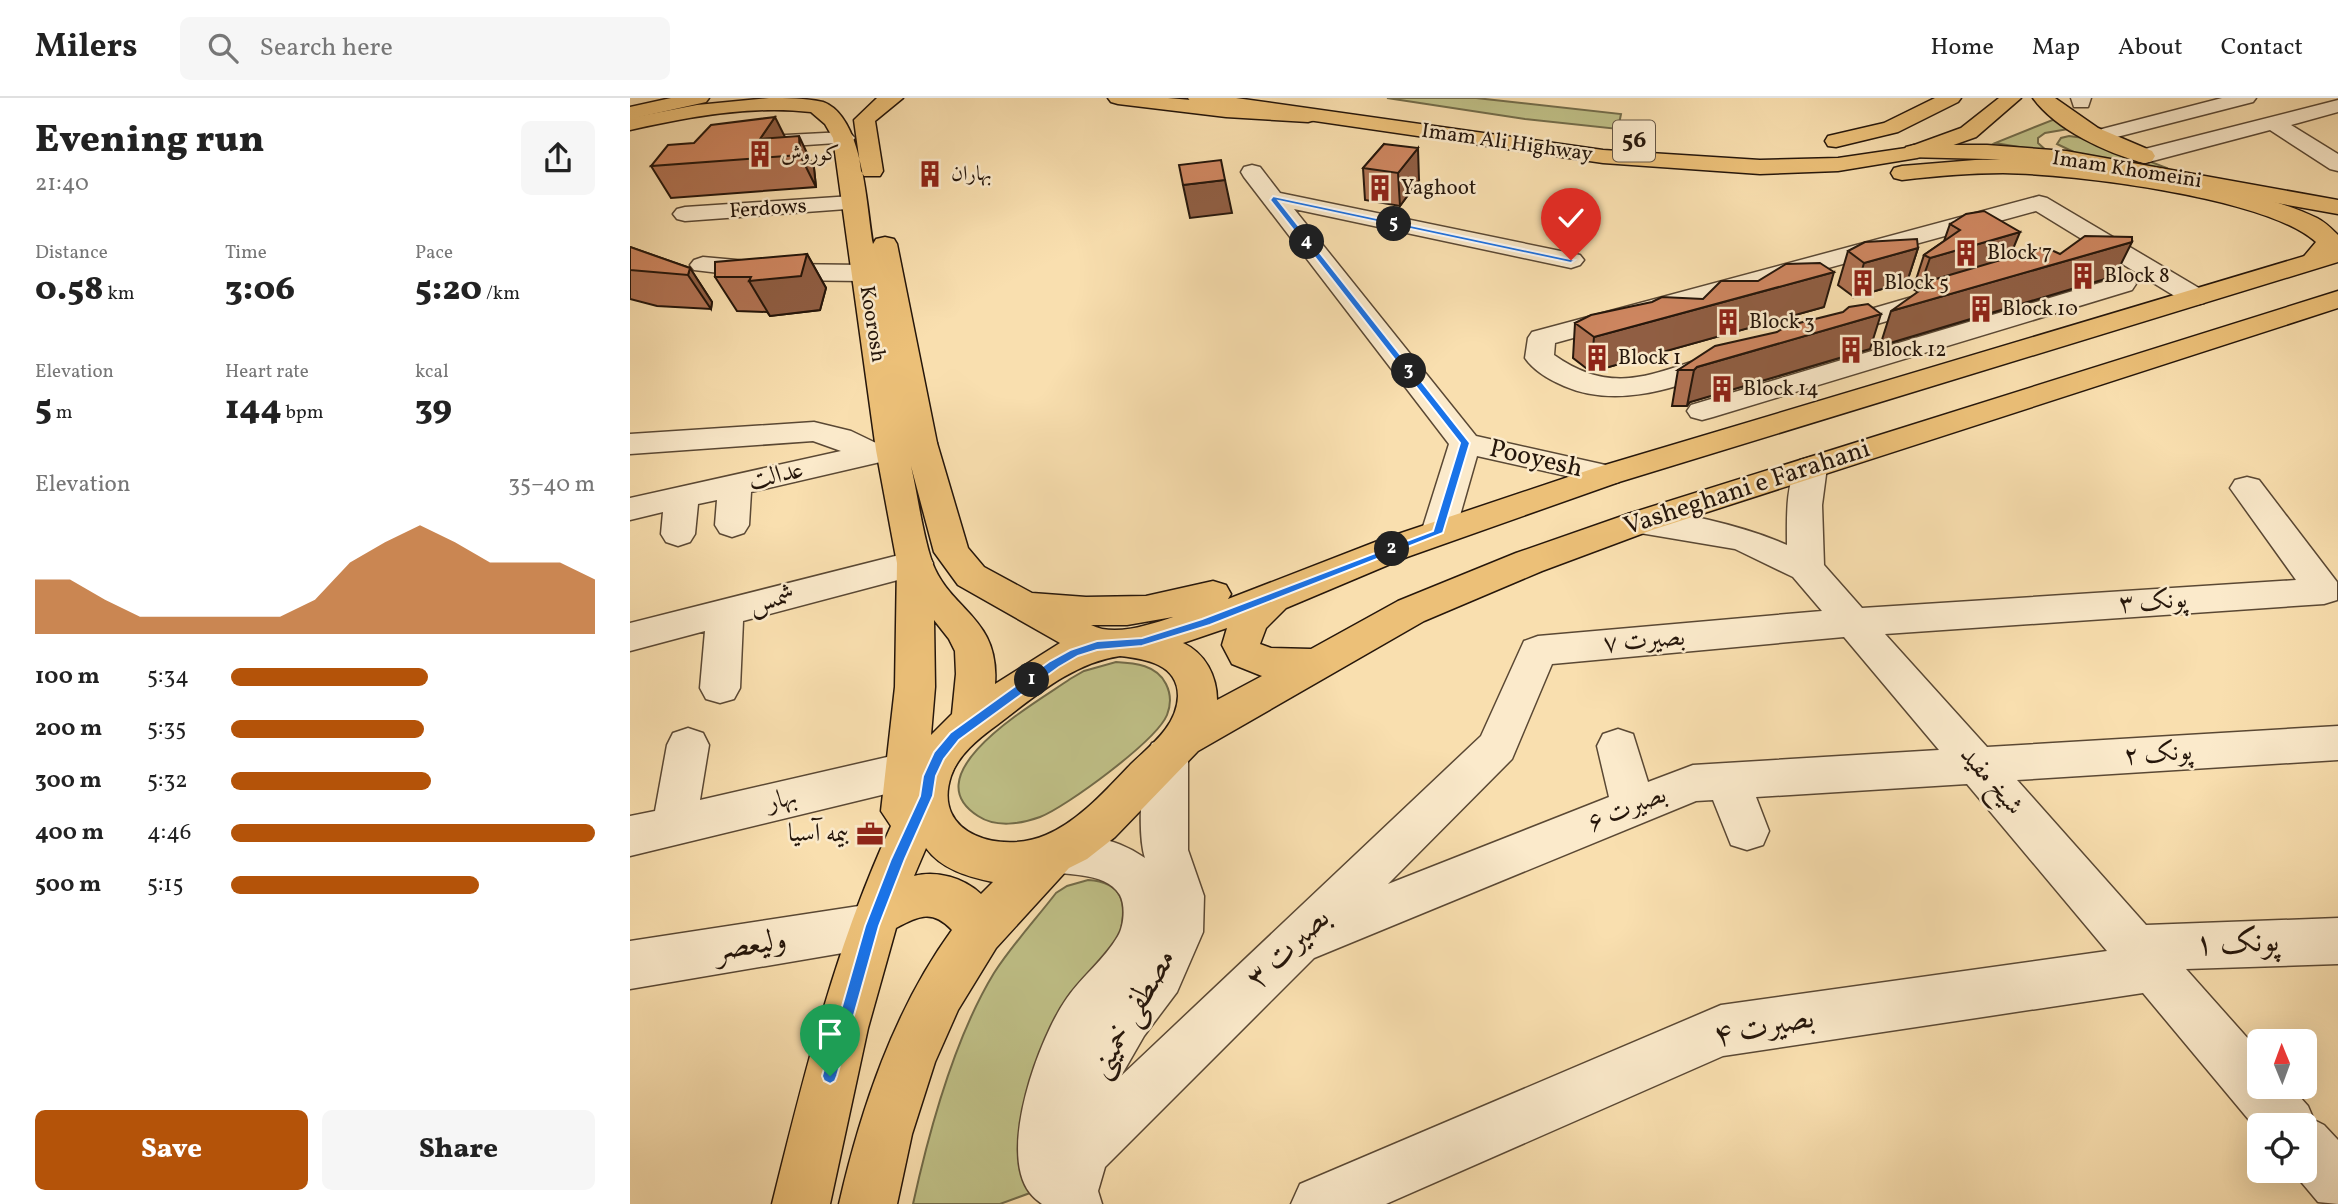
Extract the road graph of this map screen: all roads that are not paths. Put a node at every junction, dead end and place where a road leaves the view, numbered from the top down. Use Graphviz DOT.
graph roads {
  1 [pos="699,98"];
  2 [pos="893,98"];
  3 [pos="1118,98"];
  4 [pos="1198,98"];
  5 [pos="1951,98"];
  6 [pos="2011,98"];
  7 [pos="2043,98"];
  8 [pos="2246,98"];
  9 [pos="2139,102"];
  10 [pos="2338,106"];
  11 [pos="1312,107"];
  12 [pos="1385,109"];
  13 [pos="630,113"];
  14 [pos="2174,116"];
  15 [pos="1444,117"];
  16 [pos="2283,121"];
  17 [pos="630,124"];
  18 [pos="1366,124"];
  19 [pos="848,127"];
  20 [pos="2326,130"];
  21 [pos="1427,133"];
  22 [pos="2102,134"];
  23 [pos="2226,135"];
  24 [pos="733,146"];
  25 [pos="1914,152"];
  26 [pos="2145,156"];
  27 [pos="2066,158"];
  28 [pos="1632,160"];
  29 [pos="2338,164"];
  30 [pos="1252,172"];
  31 [pos="2338,197"];
  32 [pos="1273,198"];
  33 [pos="852,203"];
  34 [pos="2338,207"];
  35 [pos="685,214"];
  36 [pos="2111,246"];
  37 [pos="2072,258"];
  38 [pos="2325,258"];
  39 [pos="1571,260"];
  40 [pos="704,265"];
  41 [pos="1794,270"];
  42 [pos="864,273"];
  43 [pos="2123,284"];
  44 [pos="1968,289"];
  45 [pos="2194,297"];
  46 [pos="2338,299"];
  47 [pos="1864,320"];
  48 [pos="1798,339"];
  49 [pos="1907,350"];
  50 [pos="1759,351"];
  51 [pos="1702,411"];
  52 [pos="1465,443"];
  53 [pos="630,444"];
  54 [pos="895,449"];
  55 [pos="1811,467"];
  56 [pos="1607,475"];
  57 [pos="736,485"];
  58 [pos="2247,488"];
  59 [pos="682,497"];
  60 [pos="630,509"];
  61 [pos="1640,522"];
  62 [pos="732,525"];
  63 [pos="1438,533"];
  64 [pos="678,534"];
  65 [pos="1395,548"];
  66 [pos="915,562"];
  67 [pos="1807,568"];
  68 [pos="1007,597"];
  69 [pos="1274,598"];
  70 [pos="725,612"];
  71 [pos="1853,622"];
  72 [pos="630,637"];
  73 [pos="1142,642"];
  74 [pos="1097,645"];
  75 [pos="1312,664"];
  76 [pos="720,688"];
  77 [pos="972,721"];
  78 [pos="2338,743"];
  79 [pos="688,745"];
  80 [pos="1618,746"];
  81 [pos="1175,747"];
  82 [pos="1497,747"];
  83 [pos="1978,765"];
  84 [pos="923,777"];
  85 [pos="1728,781"];
  86 [pos="1633,806"];
  87 [pos="674,826"];
  88 [pos="1747,831"];
  89 [pos="630,836"];
  90 [pos="1053,854"];
  91 [pos="875,920"];
  92 [pos="980,931"];
  93 [pos="2338,941"];
  94 [pos="1296,943"];
  95 [pos="2144,958"];
  96 [pos="630,965"];
  97 [pos="2279,1113"];
  98 [pos="2317,1158"];
  99 [pos="1075,1182"];
  100 [pos="2338,1182"];
  101 [pos="801,1204"];
  102 [pos="868,1204"];
  103 [pos="1320,1204"];
  1 -- 13 [label="main road"];
  2 -- 19 [label="main road"];
  3 -- 11 [label="main road"];
  4 -- 11 [label="main road, Imam Ali Highway / 56"];
  5 -- 15 [label="main road, Imam Ali Highway / 56"];
  6 -- 25 [label="main road, Imam Ali Highway / 56"];
  7 -- 22 [label="main road, Imam Khomeini"];
  8 -- 14 [label="street"];
  9 -- 14 [label="street"];
  10 -- 16 [label="street"];
  11 -- 12 [label="main road, Imam Ali Highway / 56"];
  11 -- 18 [label="main road, Imam Ali Highway / 56"];
  12 -- 15 [label="main road, Imam Ali Highway / 56"];
  12 -- 18 [label="main road"];
  14 -- 22 [label="street"];
  14 -- 23 [label="street"];
  15 -- 21 [label="main road"];
  16 -- 20 [label="street"];
  16 -- 23 [label="street"];
  16 -- 29 [label="street"];
  17 -- 19 [label="main road"];
  18 -- 21 [label="main road, Imam Ali Highway / 56"];
  19 -- 24 [label="street"];
  19 -- 33 [label="main road, Koorosh"];
  19 -- 54 [label="main road, Koorosh"];
  21 -- 28 [label="main road, Imam Ali Highway / 56"];
  22 -- 26 [label="main road, Imam Khomeini"];
  22 -- 27 [label="main road"];
  23 -- 26 [label="street"];
  25 -- 27 [label="main road, Imam Khomeini"];
  25 -- 28 [label="main road, Imam Ali Highway / 56"];
  26 -- 31 [label="main road, Imam Khomeini"];
  27 -- 34 [label="main road, Imam Khomeini"];
  28 -- 38 [label="main road"];
  30 -- 32 [label="street, Pooyesh"];
  32 -- 39 [label="street"];
  32 -- 52 [label="street, Pooyesh"];
  33 -- 35 [label="street, Ferdows"];
  33 -- 42 [label="main road, Koorosh"];
  36 -- 37 [label="street"];
  36 -- 41 [label="street"];
  36 -- 45 [label="street"];
  38 -- 45 [label="main road, Vasheghani e Farahani"];
  40 -- 42 [label="street"];
  41 -- 47 [label="street"];
  41 -- 50 [label="street"];
  42 -- 54 [label="main road, Koorosh"];
  43 -- 49 [label="street"];
  44 -- 47 [label="street"];
  45 -- 56 [label="main road, Vasheghani e Farahani"];
  46 -- 55 [label="main road, Vasheghani e Farahani"];
  47 -- 48 [label="street"];
  47 -- 49 [label="street"];
  49 -- 51 [label="street"];
  52 -- 56 [label="street, Pooyesh"];
  52 -- 63 [label="street, Pooyesh"];
  53 -- 54 [label="street"];
  54 -- 57 [label="street, عدالت"];
  54 -- 66 [label="main road, Koorosh"];
  54 -- 68 [label="main road, Koorosh"];
  55 -- 61 [label="main road, Vasheghani e Farahani"];
  55 -- 67 [label="street"];
  56 -- 63 [label="main road, Vasheghani e Farahani"];
  57 -- 59 [label="street, عدالت"];
  57 -- 62 [label="street"];
  58 -- 71 [label="street, پونک ۳"];
  59 -- 60 [label="street, عدالت"];
  59 -- 64 [label="street"];
  61 -- 67 [label="street, شیخ مفید"];
  61 -- 75 [label="main road, Vasheghani e Farahani"];
  63 -- 65 [label="main road, Vasheghani e Farahani"];
  65 -- 68 [label="main road"];
  65 -- 69 [label="main road"];
  66 -- 70 [label="street, شمس"];
  66 -- 77 [label="main road, Koorosh"];
  66 -- 84 [label="main road"];
  67 -- 71 [label="street, شیخ مفید"];
  68 -- 74 [label="main road, Koorosh"];
  69 -- 73 [label="main road"];
  69 -- 75 [label="main road"];
  70 -- 72 [label="street, شمس"];
  70 -- 76 [label="street"];
  71 -- 82 [label="street, بصیرت ۷"];
  71 -- 83 [label="street, شیخ مفید"];
  73 -- 74 [label="main road"];
  73 -- 81 [label="main road"];
  74 -- 77 [label="main road"];
  75 -- 81 [label="main road, Vasheghani e Farahani"];
  77 -- 84 [label="main road"];
  78 -- 83 [label="street, پونک ۲"];
  79 -- 87 [label="street"];
  80 -- 86 [label="street"];
  81 -- 90 [label="main road"];
  81 -- 99 [label="street, مصطفی خمینی"];
  82 -- 94 [label="street, بصیرت ۳"];
  83 -- 85 [label="street, بصیرت ۶"];
  83 -- 95 [label="street, شیخ مفید"];
  84 -- 87 [label="street, بهار"];
  84 -- 90 [label="main road"];
  84 -- 91 [label="main road"];
  85 -- 86 [label="street, بصیرت ۶"];
  85 -- 88 [label="street"];
  86 -- 94 [label="street, بصیرت ۶"];
  87 -- 89 [label="street, بهار"];
  90 -- 92 [label="main road"];
  90 -- 99 [label="street, مصطفی خمینی"];
  91 -- 92 [label="main road"];
  91 -- 96 [label="street, ولیعصر"];
  91 -- 101 [label="main road"];
  92 -- 102 [label="main road"];
  93 -- 95 [label="street, پونک ۱"];
  94 -- 99 [label="street, بصیرت ۳"];
  95 -- 97 [label="street, شیخ مفید"];
  95 -- 103 [label="street, بصیرت ۴"];
  98 -- 100 [label="street"];
}
